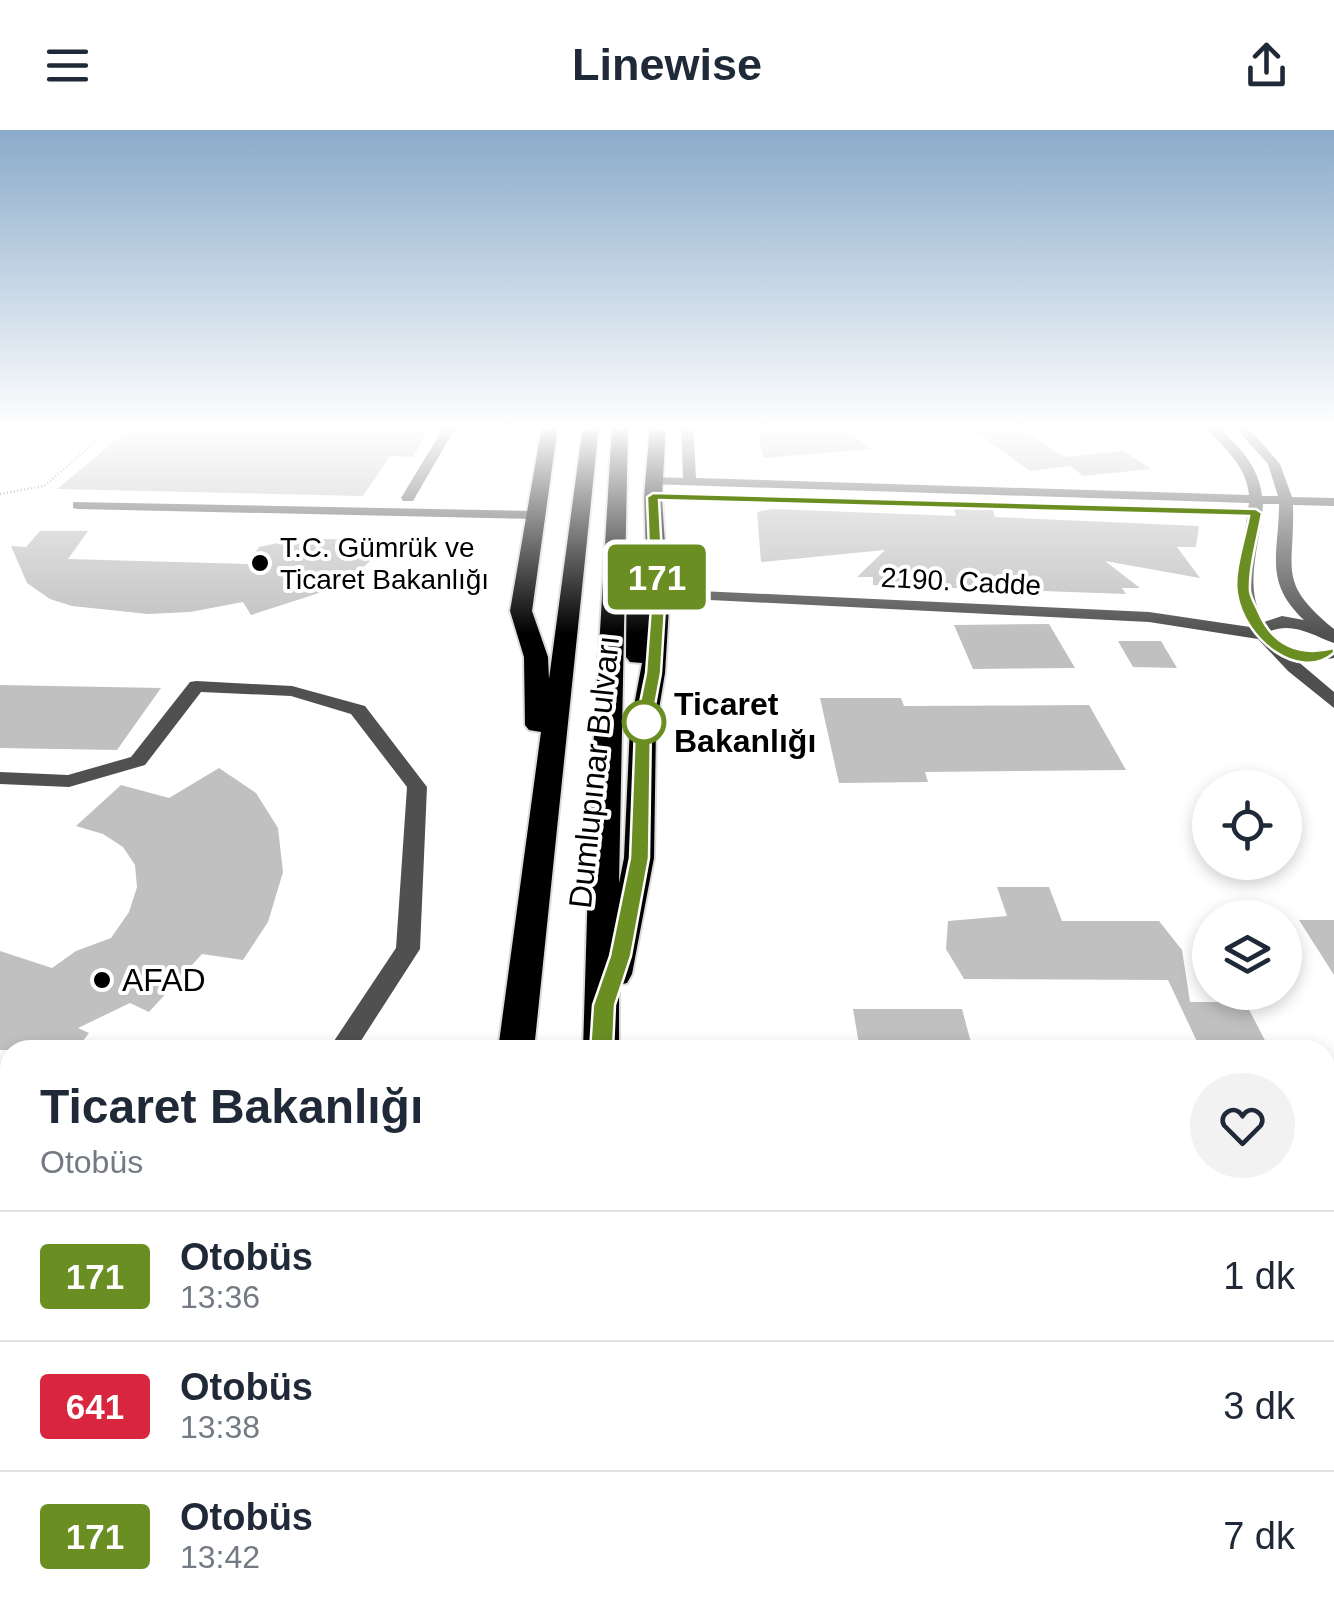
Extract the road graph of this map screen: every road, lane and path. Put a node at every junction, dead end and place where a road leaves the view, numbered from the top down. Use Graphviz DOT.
graph roads {
  1 [pos="410,495"];
  2 [pos="539,495"];
  3 [pos="582,495"];
  4 [pos="617,495"];
  5 [pos="637,495"];
  6 [pos="654,495"];
  7 [pos="858,495"];
  8 [pos="1254,495"];
  9 [pos="1287,495"];
  10 [pos="408,498"];
  11 [pos="1288,500"];
  12 [pos="1334,502"];
  13 [pos="78,505"];
  14 [pos="1257,506"];
  15 [pos="536,515"];
  16 [pos="556,547"];
  17 [pos="658,594"];
  18 [pos="566,623"];
  19 [pos="1331,635"];
  20 [pos="1265,636"];
  21 [pos="1334,653"];
  22 [pos="1334,702"];
  23 [pos="643,727"];
  24 [pos="0,778"];
  25 [pos="544,788"];
  26 [pos="604,1005"];
  27 [pos="348,1040"];
  28 [pos="517,1040"];
  29 [pos="602,1040"];
  1 -- 10 [label="street"];
  2 -- 15 [label="highway"];
  3 -- 18 [label="highway, Dumlupınar Bulvarı"];
  4 -- 26 [label="highway, Dumlupınar Bulvarı"];
  5 -- 23 [label="highway"];
  6 -- 17 [label="highway, Dumlupınar Bulvarı"];
  7 -- 14 [label="street"];
  8 -- 14 [label="street"];
  9 -- 11 [label="street"];
  11 -- 12 [label="street"];
  11 -- 14 [label="street"];
  11 -- 19 [label="street"];
  13 -- 15 [label="street"];
  14 -- 20 [label="street"];
  15 -- 25 [label="highway"];
  16 -- 18 [label="highway, Dumlupınar Bulvarı"];
  17 -- 20 [label="street, 2190. Cadde"];
  17 -- 23 [label="highway, Dumlupınar Bulvarı"];
  18 -- 25 [label="highway, Dumlupınar Bulvarı"];
  19 -- 20 [label="street"];
  20 -- 21 [label="street"];
  20 -- 22 [label="street"];
  23 -- 26 [label="highway, Dumlupınar Bulvarı"];
  24 -- 27 [label="street"];
  25 -- 28 [label="highway, Dumlupınar Bulvarı"];
  26 -- 29 [label="highway, Dumlupınar Bulvarı"];
}
